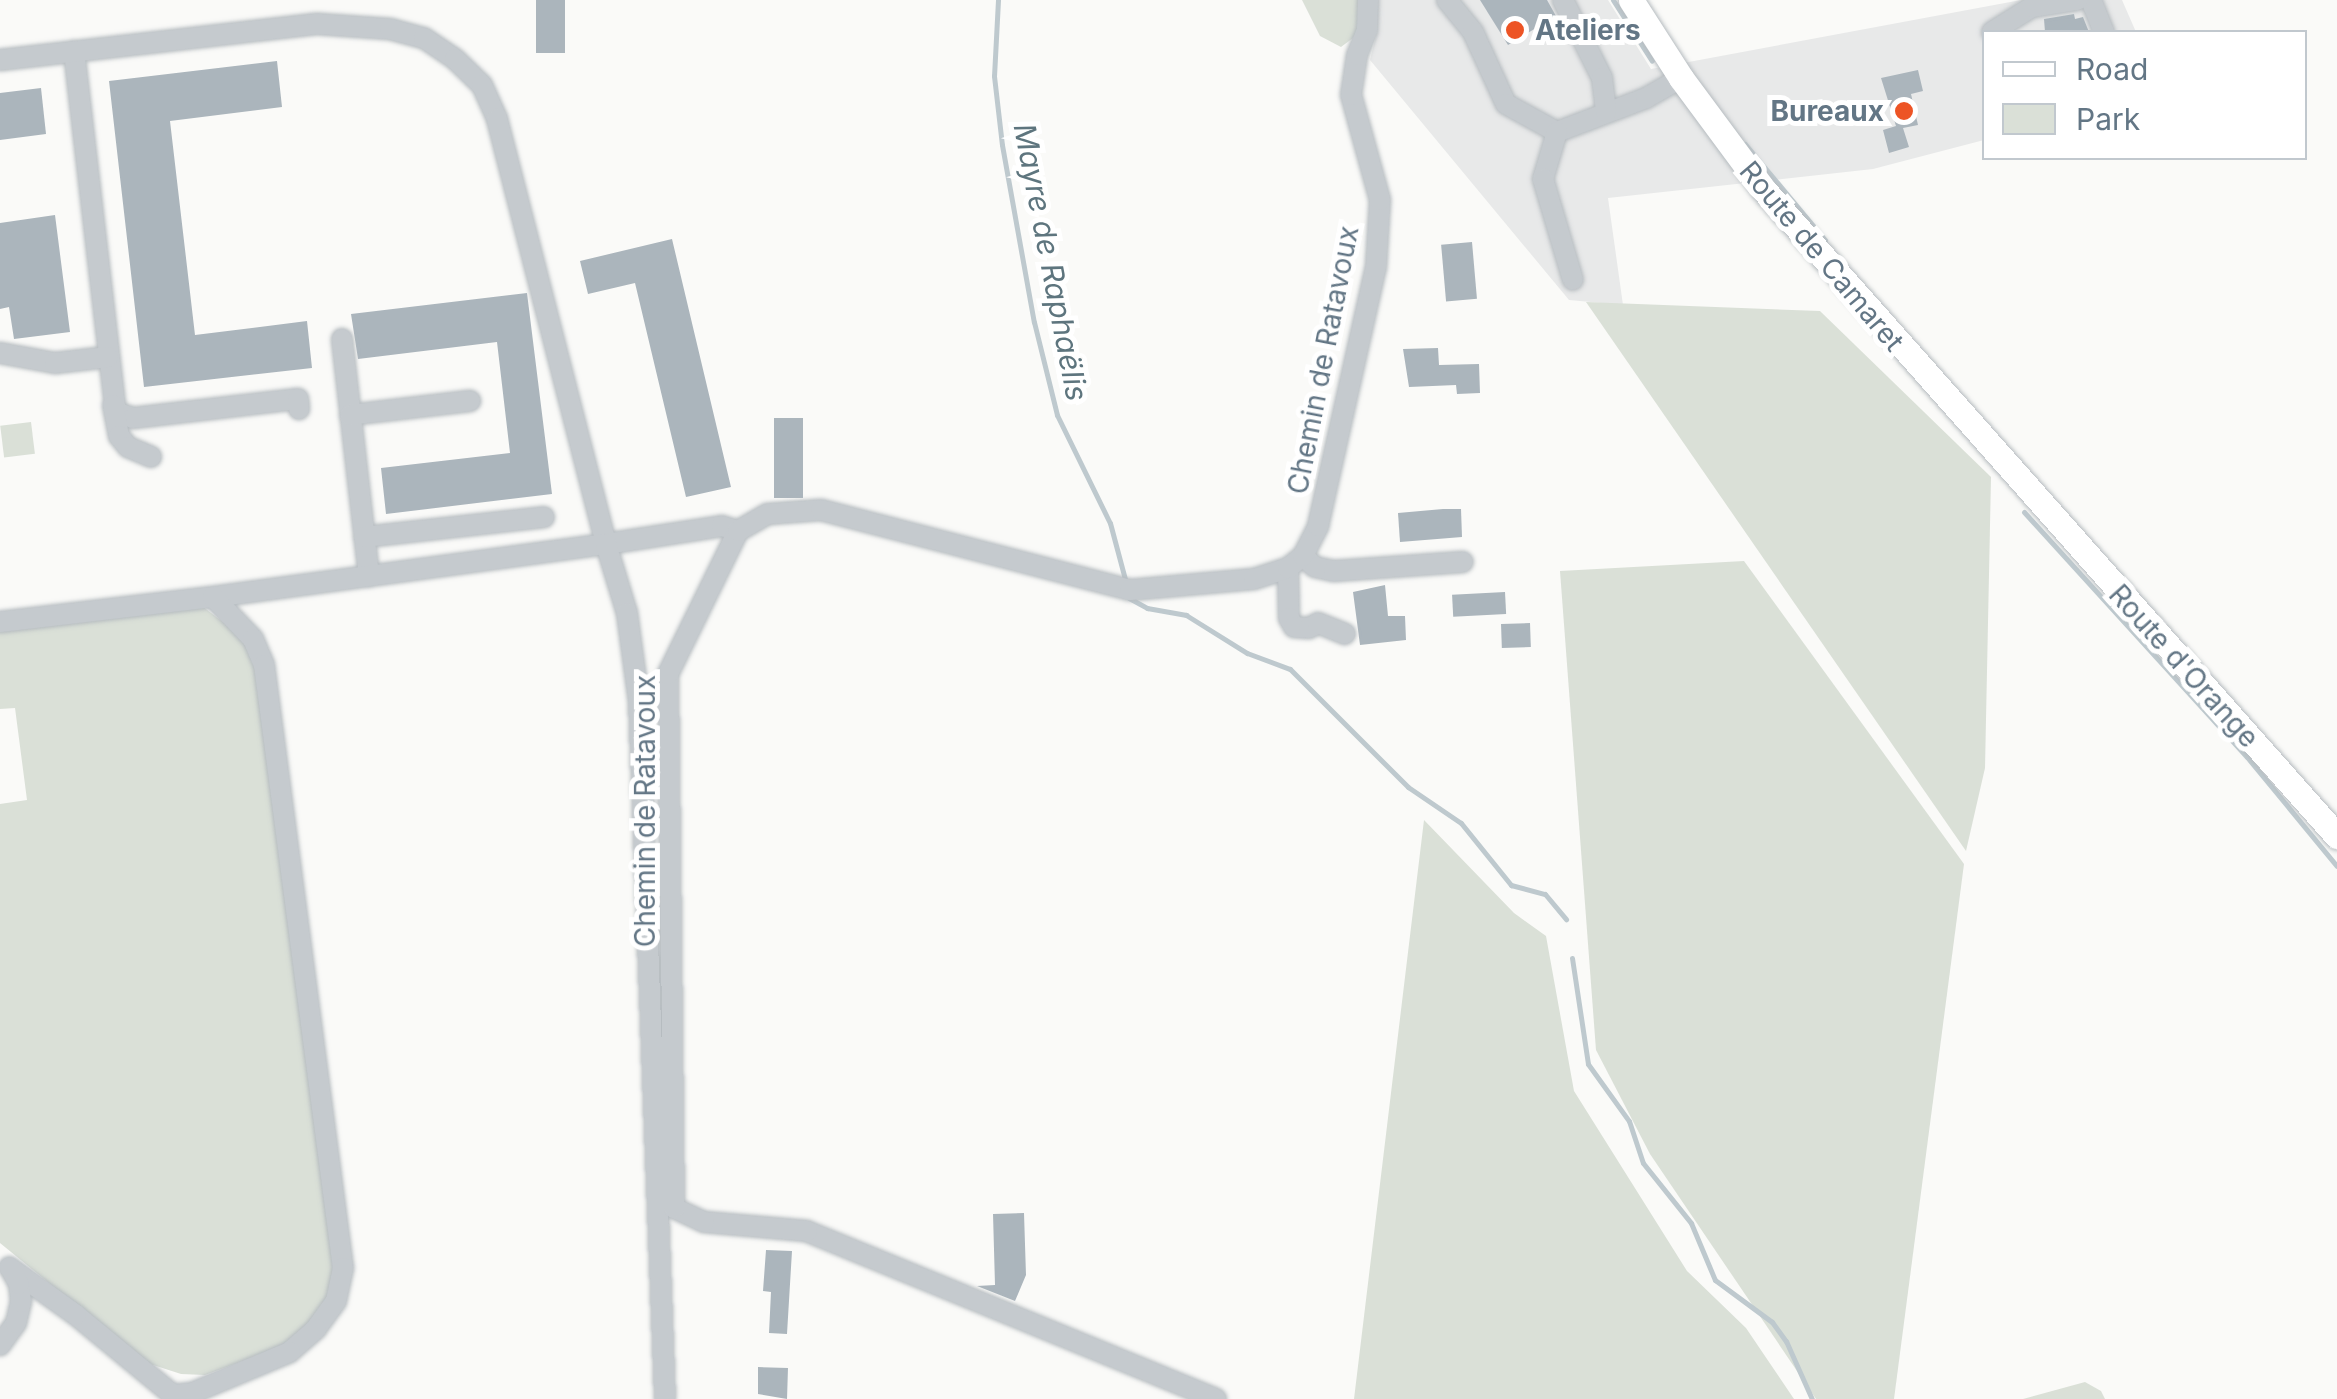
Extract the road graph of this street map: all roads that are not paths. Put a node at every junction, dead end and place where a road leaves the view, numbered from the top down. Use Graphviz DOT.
graph roads {
  1 [pos="1368,0"];
  2 [pos="1447,0"];
  3 [pos="1563,0"];
  4 [pos="1631,0"];
  5 [pos="2077,0"];
  6 [pos="2091,0"];
  7 [pos="1995,30"];
  8 [pos="2103,30"];
  9 [pos="74,51"];
  10 [pos="0,60"];
  11 [pos="1680,78"];
  12 [pos="1606,112"];
  13 [pos="1557,132"];
  14 [pos="1573,280"];
  15 [pos="342,339"];
  16 [pos="0,353"];
  17 [pos="108,357"];
  18 [pos="470,401"];
  19 [pos="112,402"];
  20 [pos="300,410"];
  21 [pos="350,415"];
  22 [pos="151,457"];
  23 [pos="2032,496"];
  24 [pos="544,517"];
  25 [pos="738,531"];
  26 [pos="364,537"];
  27 [pos="606,544"];
  28 [pos="1295,562"];
  29 [pos="1462,562"];
  30 [pos="368,576"];
  31 [pos="212,597"];
  32 [pos="0,622"];
  33 [pos="1344,634"];
  34 [pos="2337,836"];
  35 [pos="5,1264"];
  36 [pos="0,1345"];
  37 [pos="665,1399"];
  38 [pos="1216,1399"];
  1 -- 28 [label="street, Chemin de Ratavoux"];
  2 -- 13 [label="street"];
  3 -- 12 [label="street"];
  4 -- 11 [label="main road, Route de Camaret"];
  5 -- 7 [label="street"];
  6 -- 8 [label="street"];
  9 -- 10 [label="street"];
  9 -- 17 [label="street"];
  9 -- 27 [label="street"];
  11 -- 12 [label="street"];
  11 -- 23 [label="main road, Route de Camaret"];
  12 -- 13 [label="street"];
  13 -- 14 [label="street"];
  15 -- 21 [label="street"];
  16 -- 17 [label="street"];
  17 -- 19 [label="street"];
  18 -- 21 [label="street"];
  19 -- 20 [label="street"];
  19 -- 22 [label="street"];
  21 -- 26 [label="street"];
  23 -- 34 [label="main road, Route d'Orange"];
  24 -- 26 [label="street"];
  25 -- 27 [label="street"];
  25 -- 28 [label="street"];
  25 -- 38 [label="street, Chemin de Ratavoux"];
  26 -- 30 [label="street"];
  27 -- 30 [label="street"];
  27 -- 37 [label="street"];
  28 -- 29 [label="street"];
  28 -- 33 [label="street"];
  30 -- 31 [label="street"];
  31 -- 32 [label="street"];
  31 -- 35 [label="street"];
  35 -- 36 [label="street"];
}
